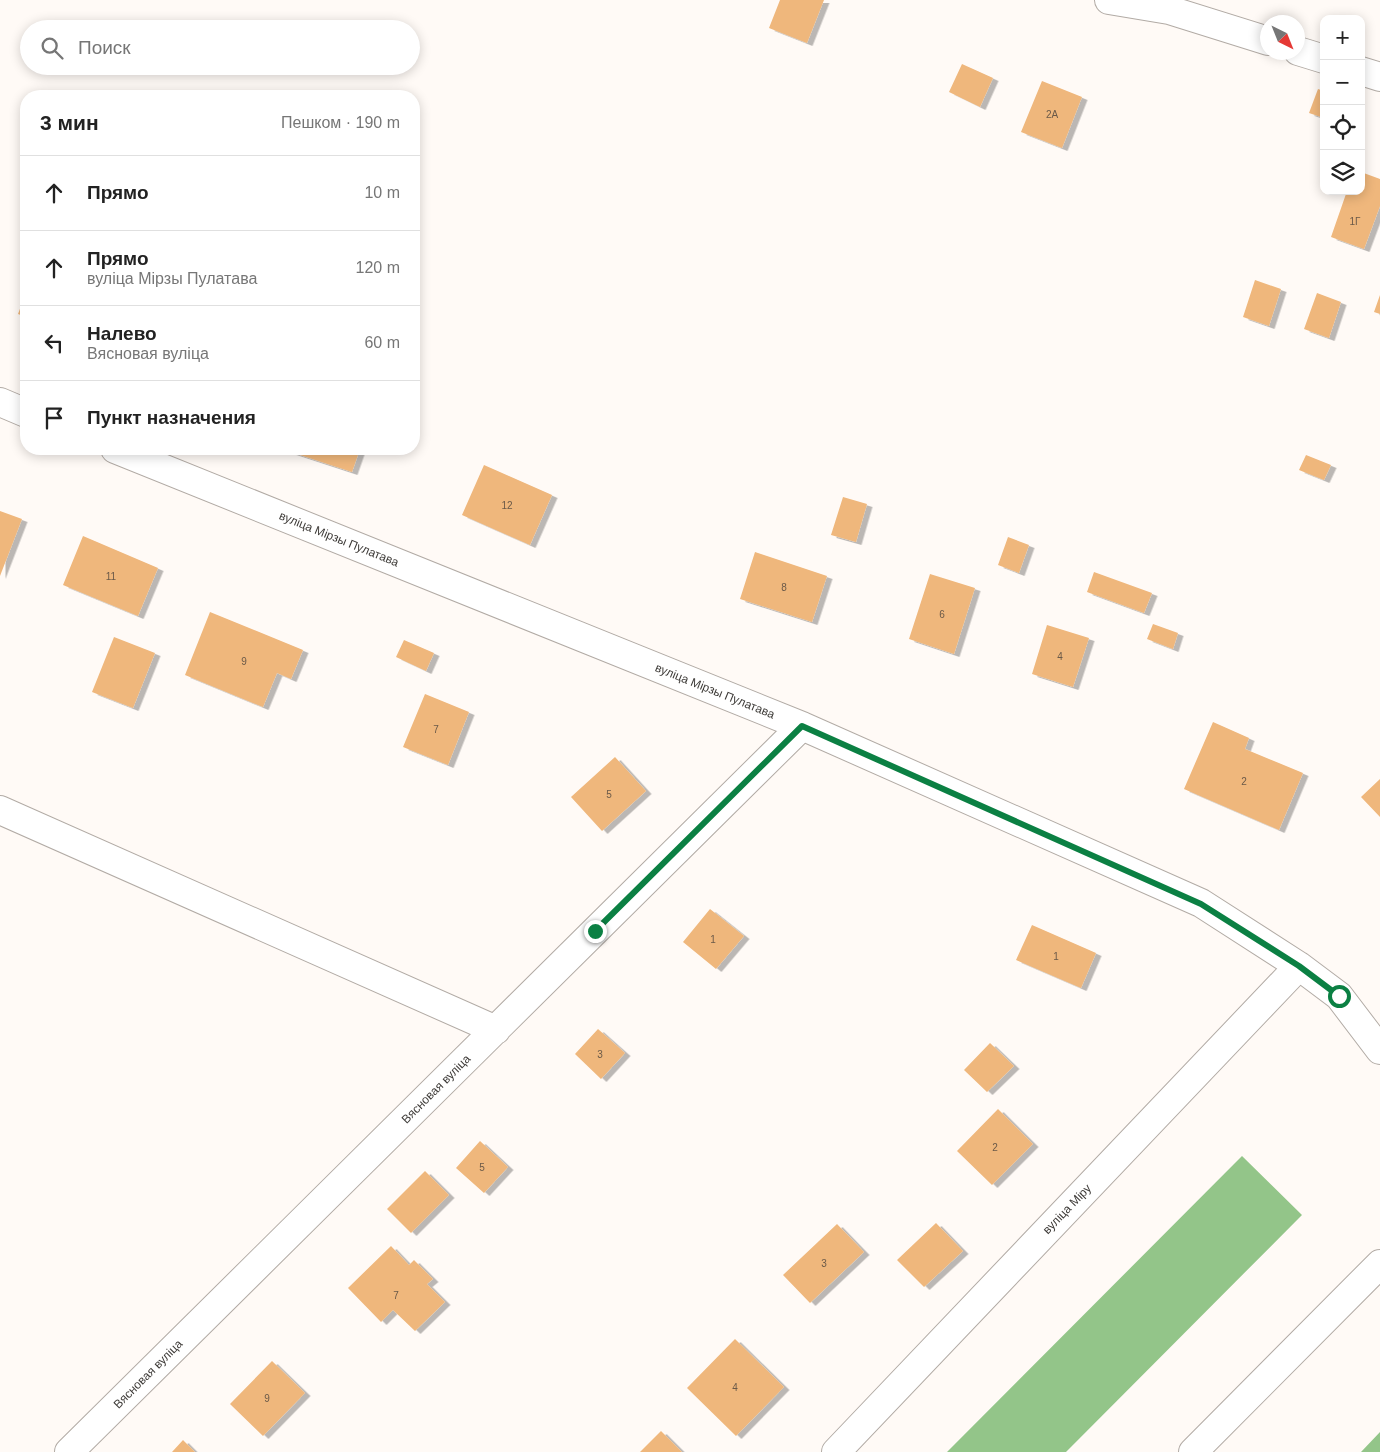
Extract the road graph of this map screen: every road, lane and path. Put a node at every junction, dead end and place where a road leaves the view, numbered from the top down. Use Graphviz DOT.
graph roads {
  1 [pos="1109,0"];
  2 [pos="1260,38"];
  3 [pos="1305,53"];
  4 [pos="1320,58"];
  5 [pos="1365,72"];
  6 [pos="1380,77"];
  7 [pos="0,402"];
  8 [pos="20,410"];
  9 [pos="130,455"];
  10 [pos="802,726"];
  11 [pos="0,810"];
  12 [pos="1299,966"];
  13 [pos="496,1030"];
  14 [pos="1380,1050"];
  15 [pos="1380,1264"];
  16 [pos="69,1452"];
  17 [pos="836,1452"];
  18 [pos="1193,1452"];
  1 -- 2 [label="street"];
  3 -- 4 [label="street"];
  5 -- 6 [label="street"];
  7 -- 8 [label="street"];
  9 -- 10 [label="street, вуліца Мірзы Пулатава"];
  10 -- 12 [label="street, вуліца Мірзы Пулатава"];
  10 -- 13 [label="street, Вясновая вуліца"];
  11 -- 13 [label="street"];
  12 -- 14 [label="street, вуліца Мірзы Пулатава"];
  12 -- 17 [label="street, вуліца Міру"];
  13 -- 16 [label="street, Вясновая вуліца"];
  15 -- 18 [label="street"];
}
